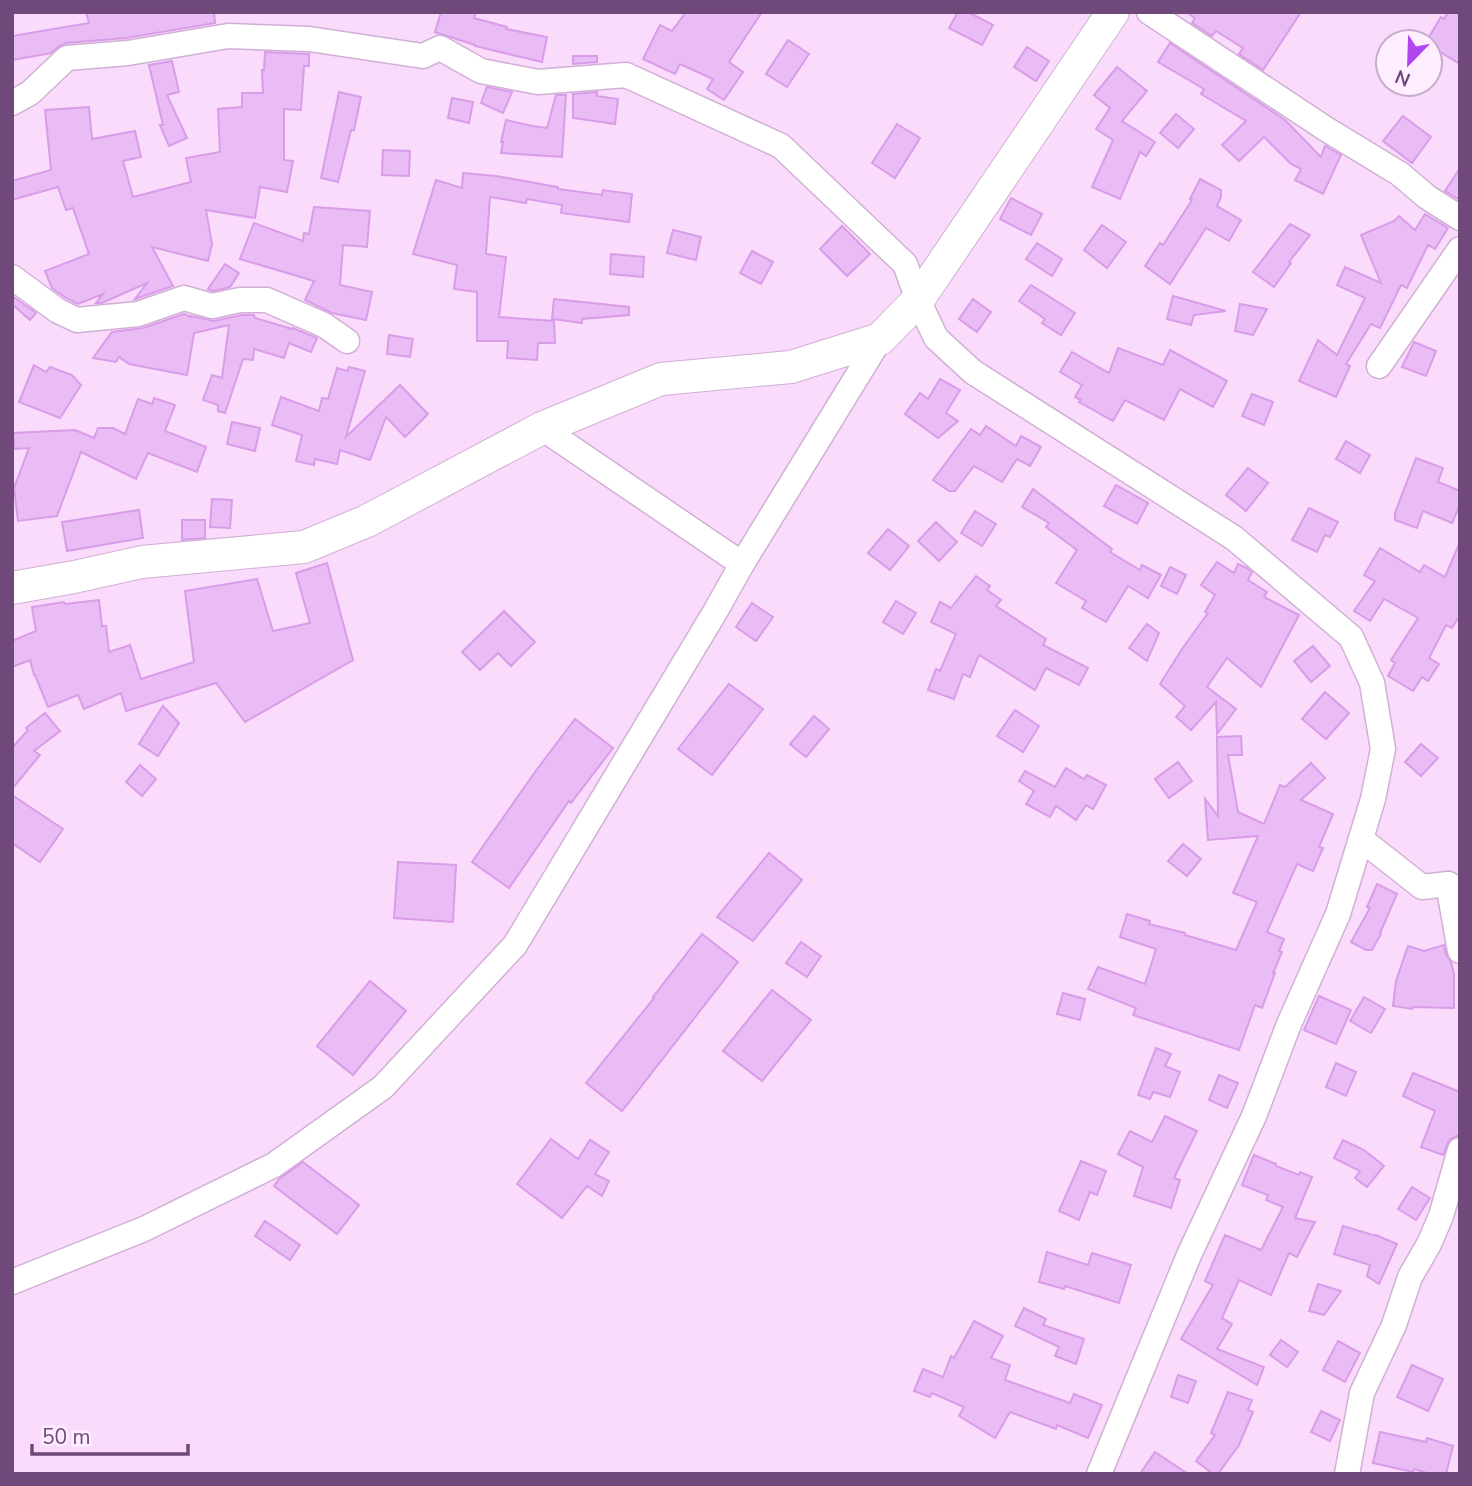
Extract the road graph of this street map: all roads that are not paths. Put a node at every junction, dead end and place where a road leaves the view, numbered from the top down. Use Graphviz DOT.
graph roads {
  1 [pos="1113,12"];
  2 [pos="1149,12"];
  3 [pos="12,103"];
  4 [pos="1460,218"];
  5 [pos="1460,249"];
  6 [pos="12,277"];
  7 [pos="918,300"];
  8 [pos="880,339"];
  9 [pos="348,341"];
  10 [pos="1379,366"];
  11 [pos="542,428"];
  12 [pos="742,564"];
  13 [pos="12,588"];
  14 [pos="1361,839"];
  15 [pos="1454,887"];
  16 [pos="1460,951"];
  17 [pos="1460,1150"];
  18 [pos="12,1283"];
  19 [pos="1099,1474"];
  20 [pos="1347,1474"];
  1 -- 7 [label="street"];
  2 -- 4 [label="street"];
  3 -- 7 [label="street"];
  5 -- 10 [label="street"];
  6 -- 9 [label="street"];
  7 -- 8 [label="street"];
  7 -- 14 [label="street"];
  8 -- 11 [label="street"];
  8 -- 12 [label="street"];
  11 -- 12 [label="street"];
  11 -- 13 [label="street"];
  12 -- 18 [label="street"];
  14 -- 15 [label="street"];
  14 -- 19 [label="street"];
  15 -- 16 [label="street"];
  17 -- 20 [label="street"];
}
